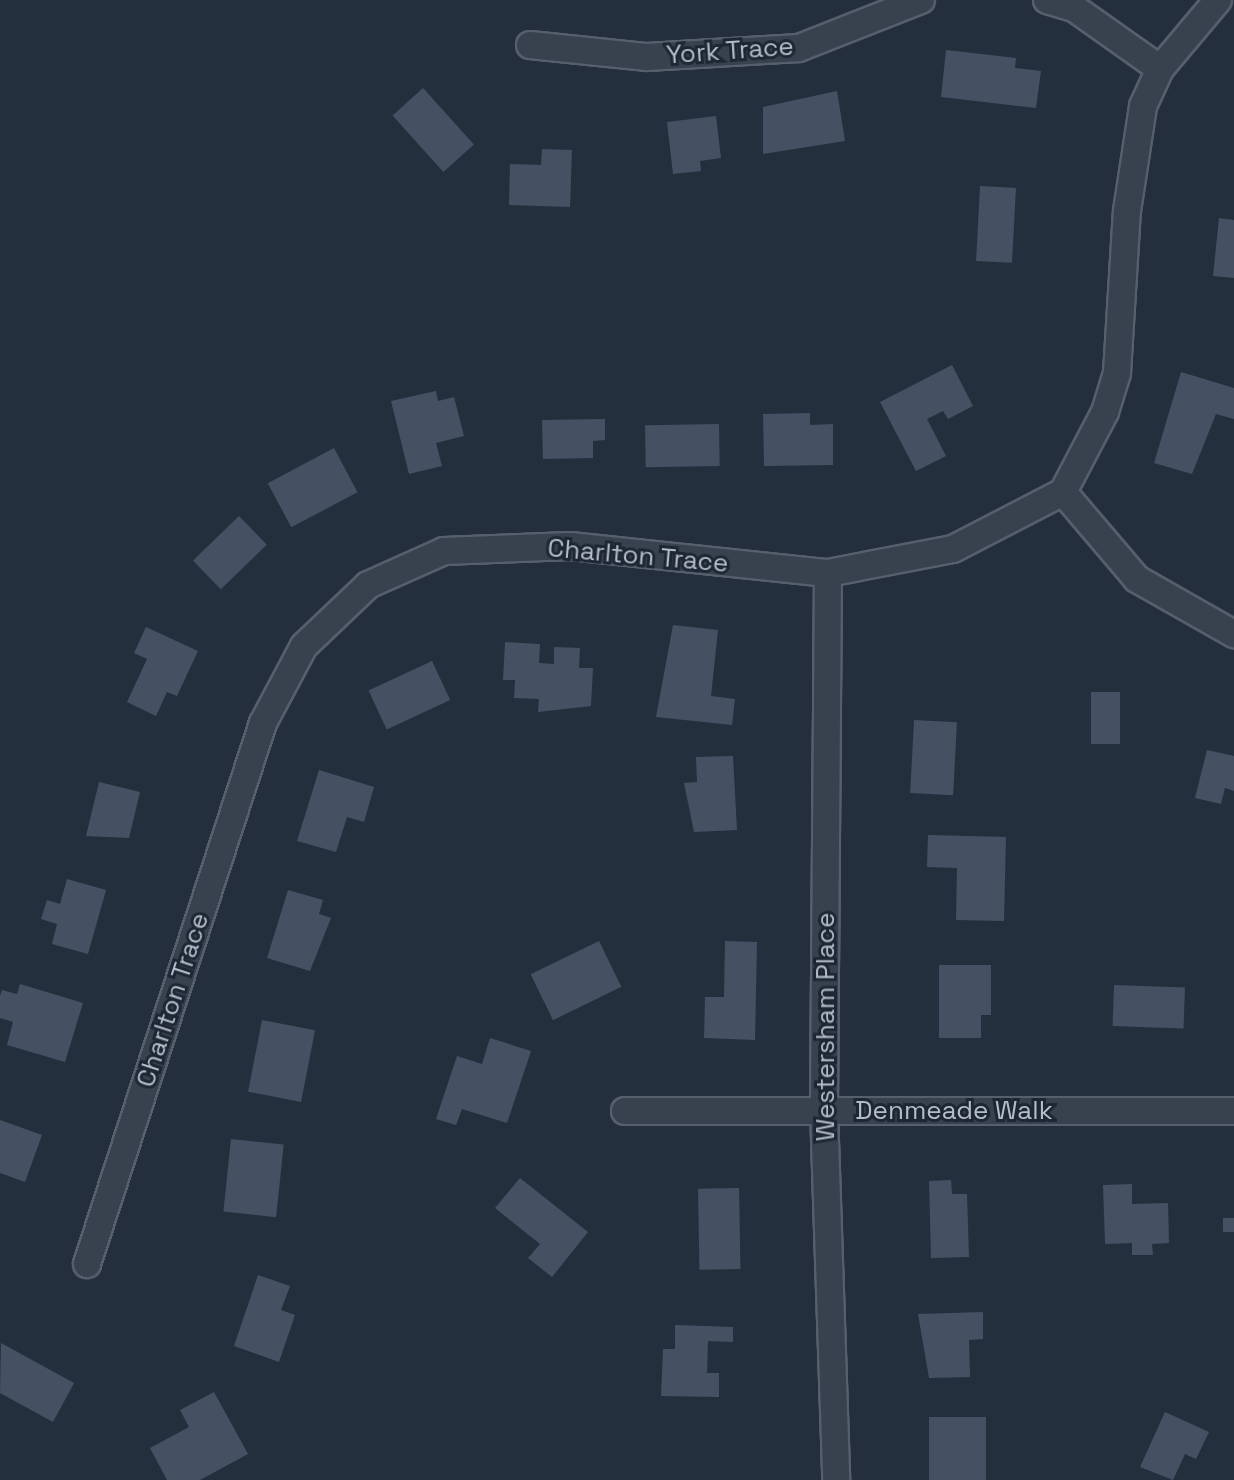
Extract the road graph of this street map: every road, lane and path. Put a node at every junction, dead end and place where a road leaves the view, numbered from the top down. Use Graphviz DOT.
graph roads {
  1 [pos="921,0"];
  2 [pos="1047,0"];
  3 [pos="1218,0"];
  4 [pos="530,45"];
  5 [pos="1160,69"];
  6 [pos="1063,492"];
  7 [pos="828,573"];
  8 [pos="1234,634"];
  9 [pos="824,1110"];
  10 [pos="625,1111"];
  11 [pos="1234,1111"];
  12 [pos="87,1264"];
  13 [pos="836,1480"];
  1 -- 4 [label="street, York Trace"];
  2 -- 5 [label="street"];
  3 -- 5 [label="street"];
  5 -- 6 [label="street"];
  6 -- 7 [label="street, Charlton Trace"];
  6 -- 8 [label="street"];
  7 -- 9 [label="street, Westersham Place"];
  7 -- 12 [label="street, Charlton Trace"];
  9 -- 10 [label="street, Denmeade Walk"];
  9 -- 11 [label="street, Denmeade Walk"];
  9 -- 13 [label="street, Westersham Place"];
}
